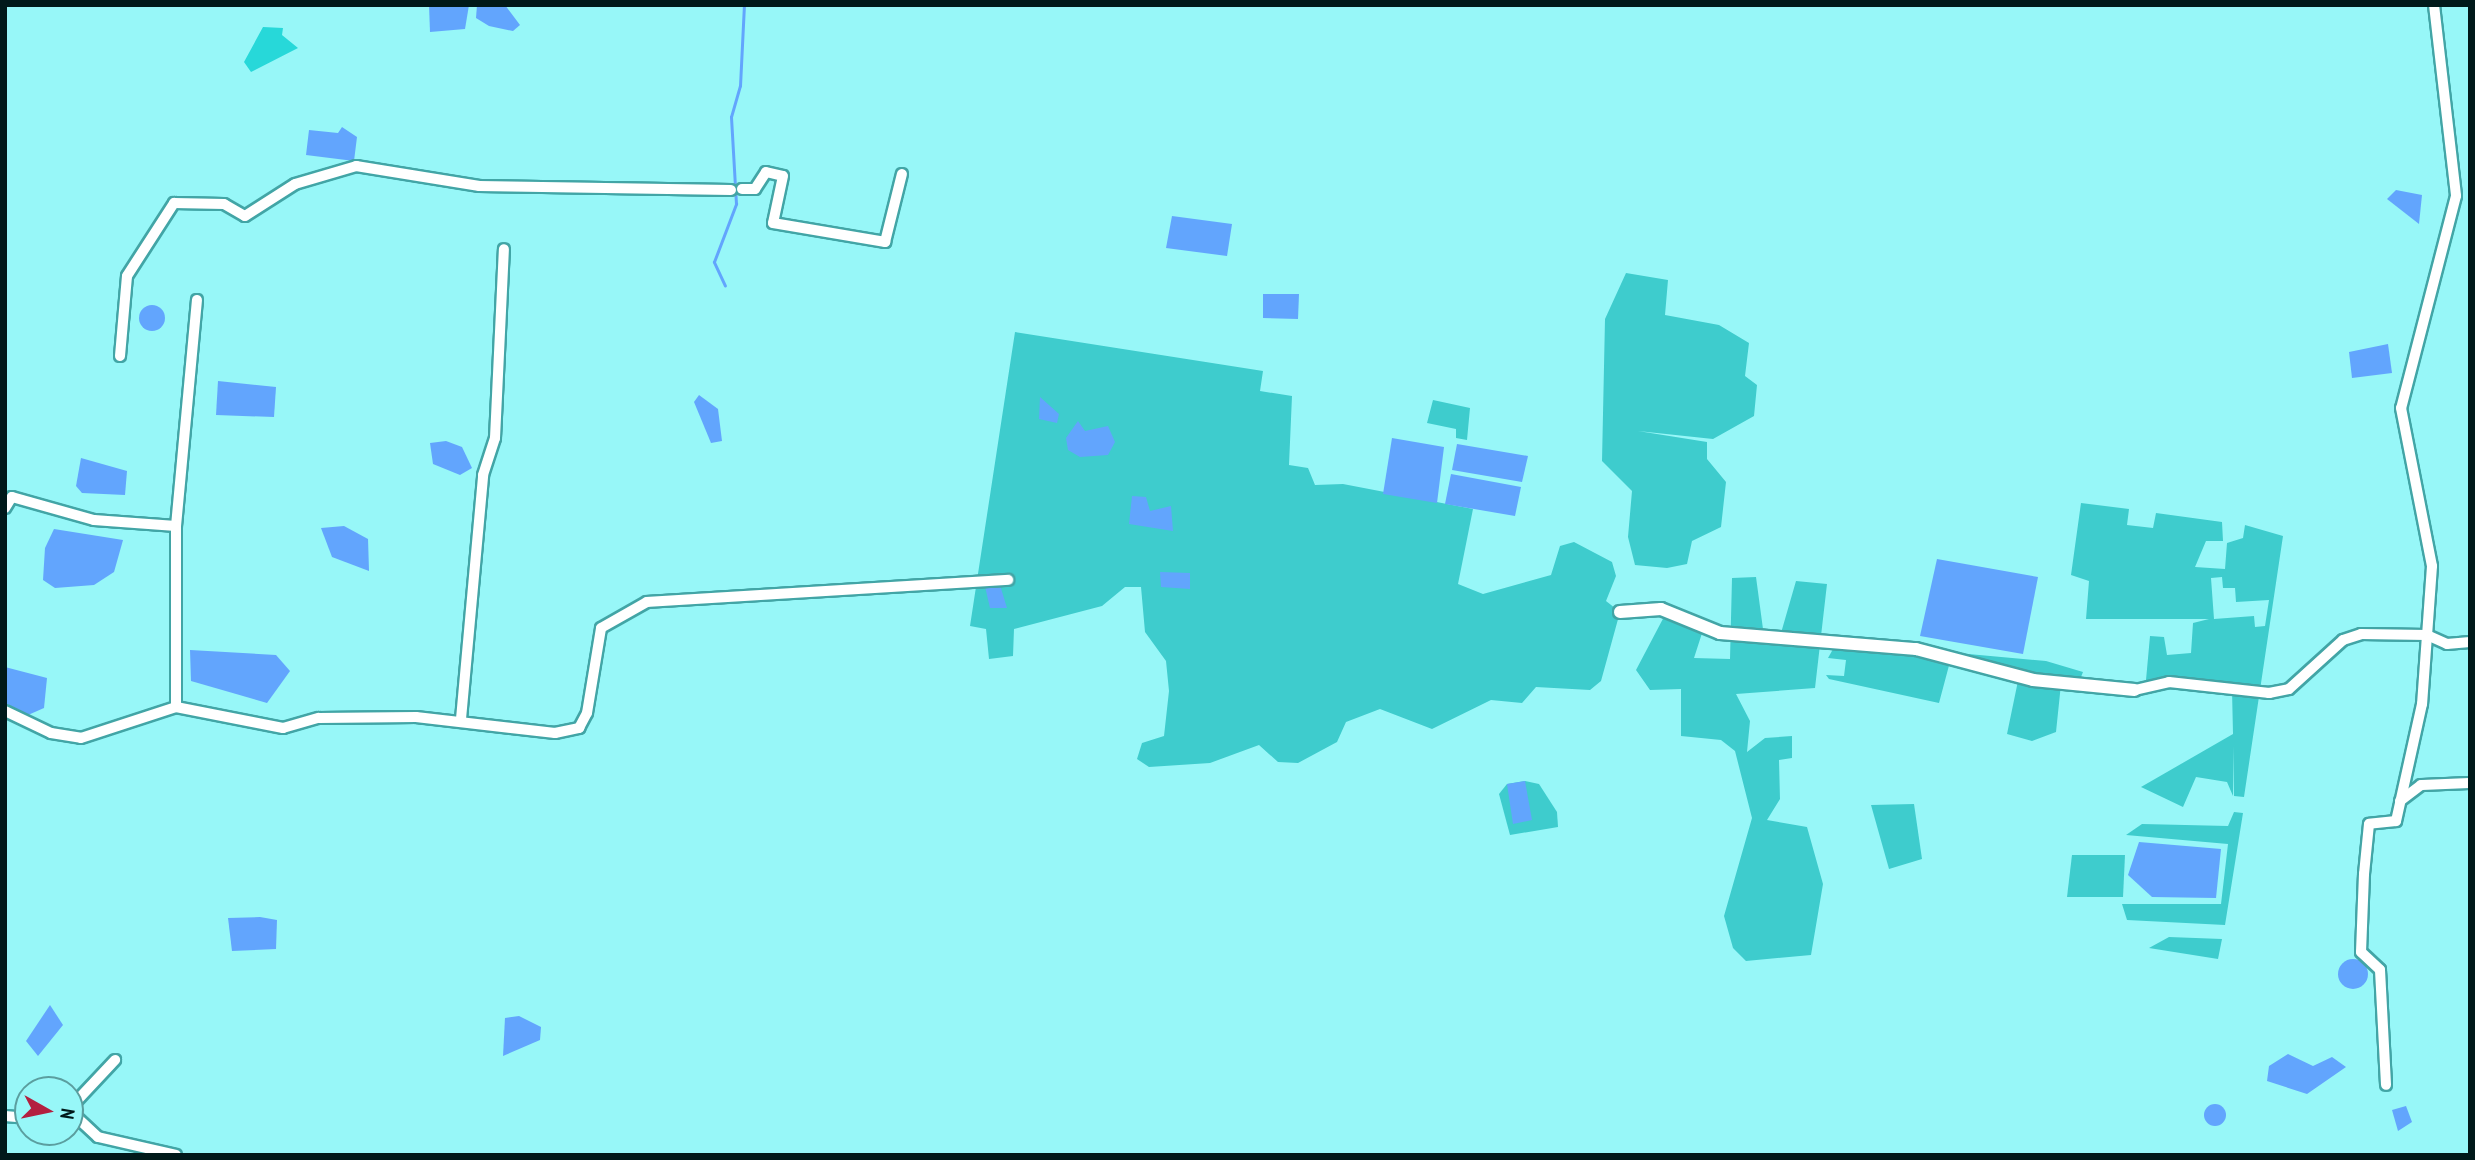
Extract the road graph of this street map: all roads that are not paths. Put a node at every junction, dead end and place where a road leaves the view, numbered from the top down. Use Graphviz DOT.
graph roads {
  1 [pos="2434,5"];
  2 [pos="902,174"];
  3 [pos="504,249"];
  4 [pos="197,300"];
  5 [pos="120,356"];
  6 [pos="5,508"];
  7 [pos="176,526"];
  8 [pos="1008,580"];
  9 [pos="1620,612"];
  10 [pos="2427,635"];
  11 [pos="2470,642"];
  12 [pos="2135,690"];
  13 [pos="176,707"];
  14 [pos="5,711"];
  15 [pos="461,719"];
  16 [pos="2470,783"];
  17 [pos="2400,801"];
  18 [pos="115,1060"];
  19 [pos="2386,1085"];
  20 [pos="84,1094"];
  21 [pos="84,1124"];
  22 [pos="176,1155"];
  1 -- 10 [label="street"];
  2 -- 5 [label="street"];
  3 -- 15 [label="street"];
  4 -- 7 [label="street"];
  6 -- 7 [label="street"];
  7 -- 13 [label="street"];
  8 -- 15 [label="street"];
  9 -- 12 [label="street"];
  10 -- 11 [label="street"];
  10 -- 12 [label="street"];
  10 -- 17 [label="street"];
  13 -- 14 [label="street"];
  13 -- 15 [label="street"];
  16 -- 17 [label="street"];
  17 -- 19 [label="street"];
  18 -- 20 [label="street"];
  21 -- 22 [label="street"];
}
